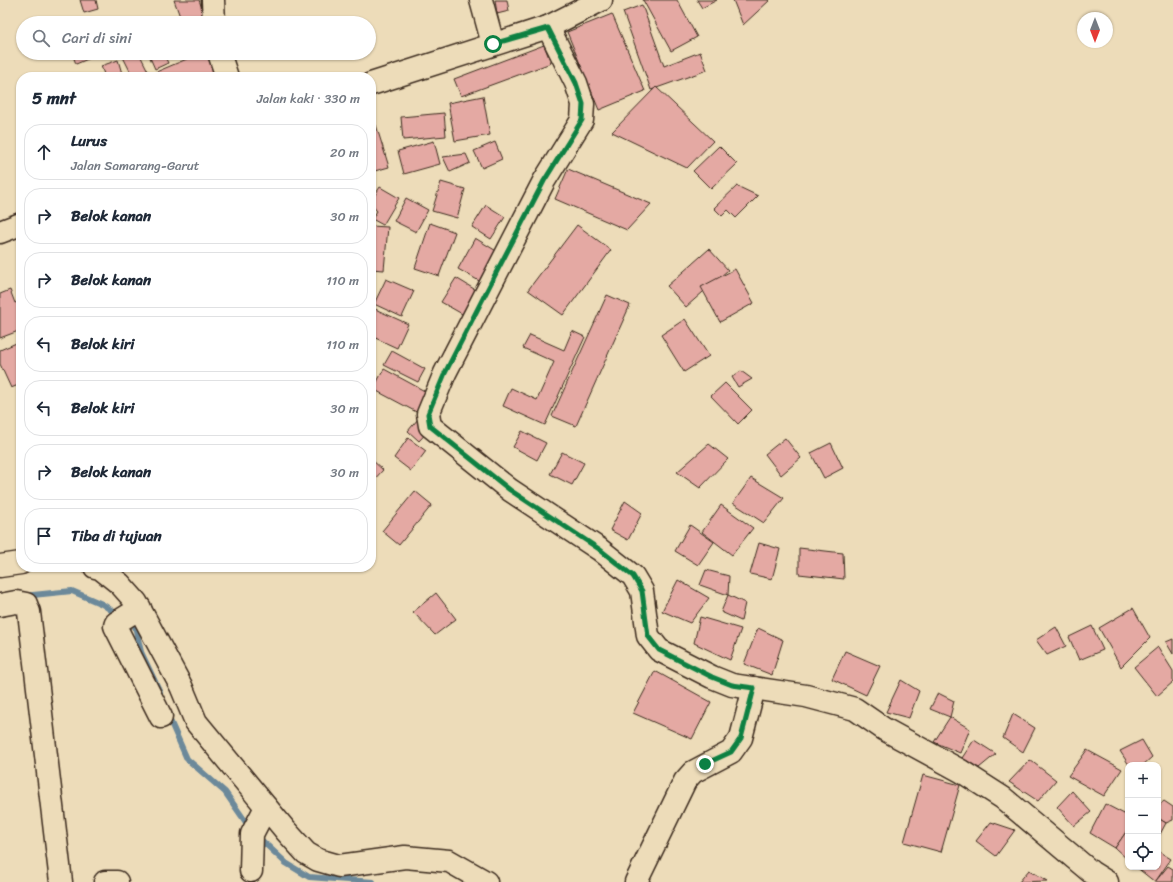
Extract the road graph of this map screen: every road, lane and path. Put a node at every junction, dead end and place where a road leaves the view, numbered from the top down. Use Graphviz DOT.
graph roads {
  1 [pos="213,0"];
  2 [pos="482,0"];
  3 [pos="601,0"];
  4 [pos="214,16"];
  5 [pos="548,28"];
  6 [pos="493,44"];
  7 [pos="222,60"];
  8 [pos="226,72"];
  9 [pos="376,82"];
  10 [pos="16,226"];
  11 [pos="0,232"];
  12 [pos="16,564"];
  13 [pos="0,566"];
  14 [pos="105,572"];
  15 [pos="0,605"];
  16 [pos="129,615"];
  17 [pos="754,688"];
  18 [pos="161,717"];
  19 [pos="259,820"];
  20 [pos="251,871"];
  21 [pos="61,882"];
  22 [pos="105,882"];
  23 [pos="118,882"];
  24 [pos="486,882"];
  25 [pos="636,882"];
  26 [pos="1108,882"];
  1 -- 4 [label="street"];
  2 -- 6 [label="street"];
  3 -- 5 [label="street"];
  5 -- 6 [label="street"];
  5 -- 17 [label="street"];
  6 -- 9 [label="street"];
  7 -- 8 [label="street"];
  10 -- 11 [label="street"];
  12 -- 13 [label="street"];
  14 -- 16 [label="street"];
  15 -- 21 [label="street"];
  16 -- 18 [label="street"];
  16 -- 19 [label="street"];
  17 -- 25 [label="street"];
  17 -- 26 [label="street"];
  19 -- 20 [label="street"];
  19 -- 24 [label="street"];
  22 -- 23 [label="street"];
}
